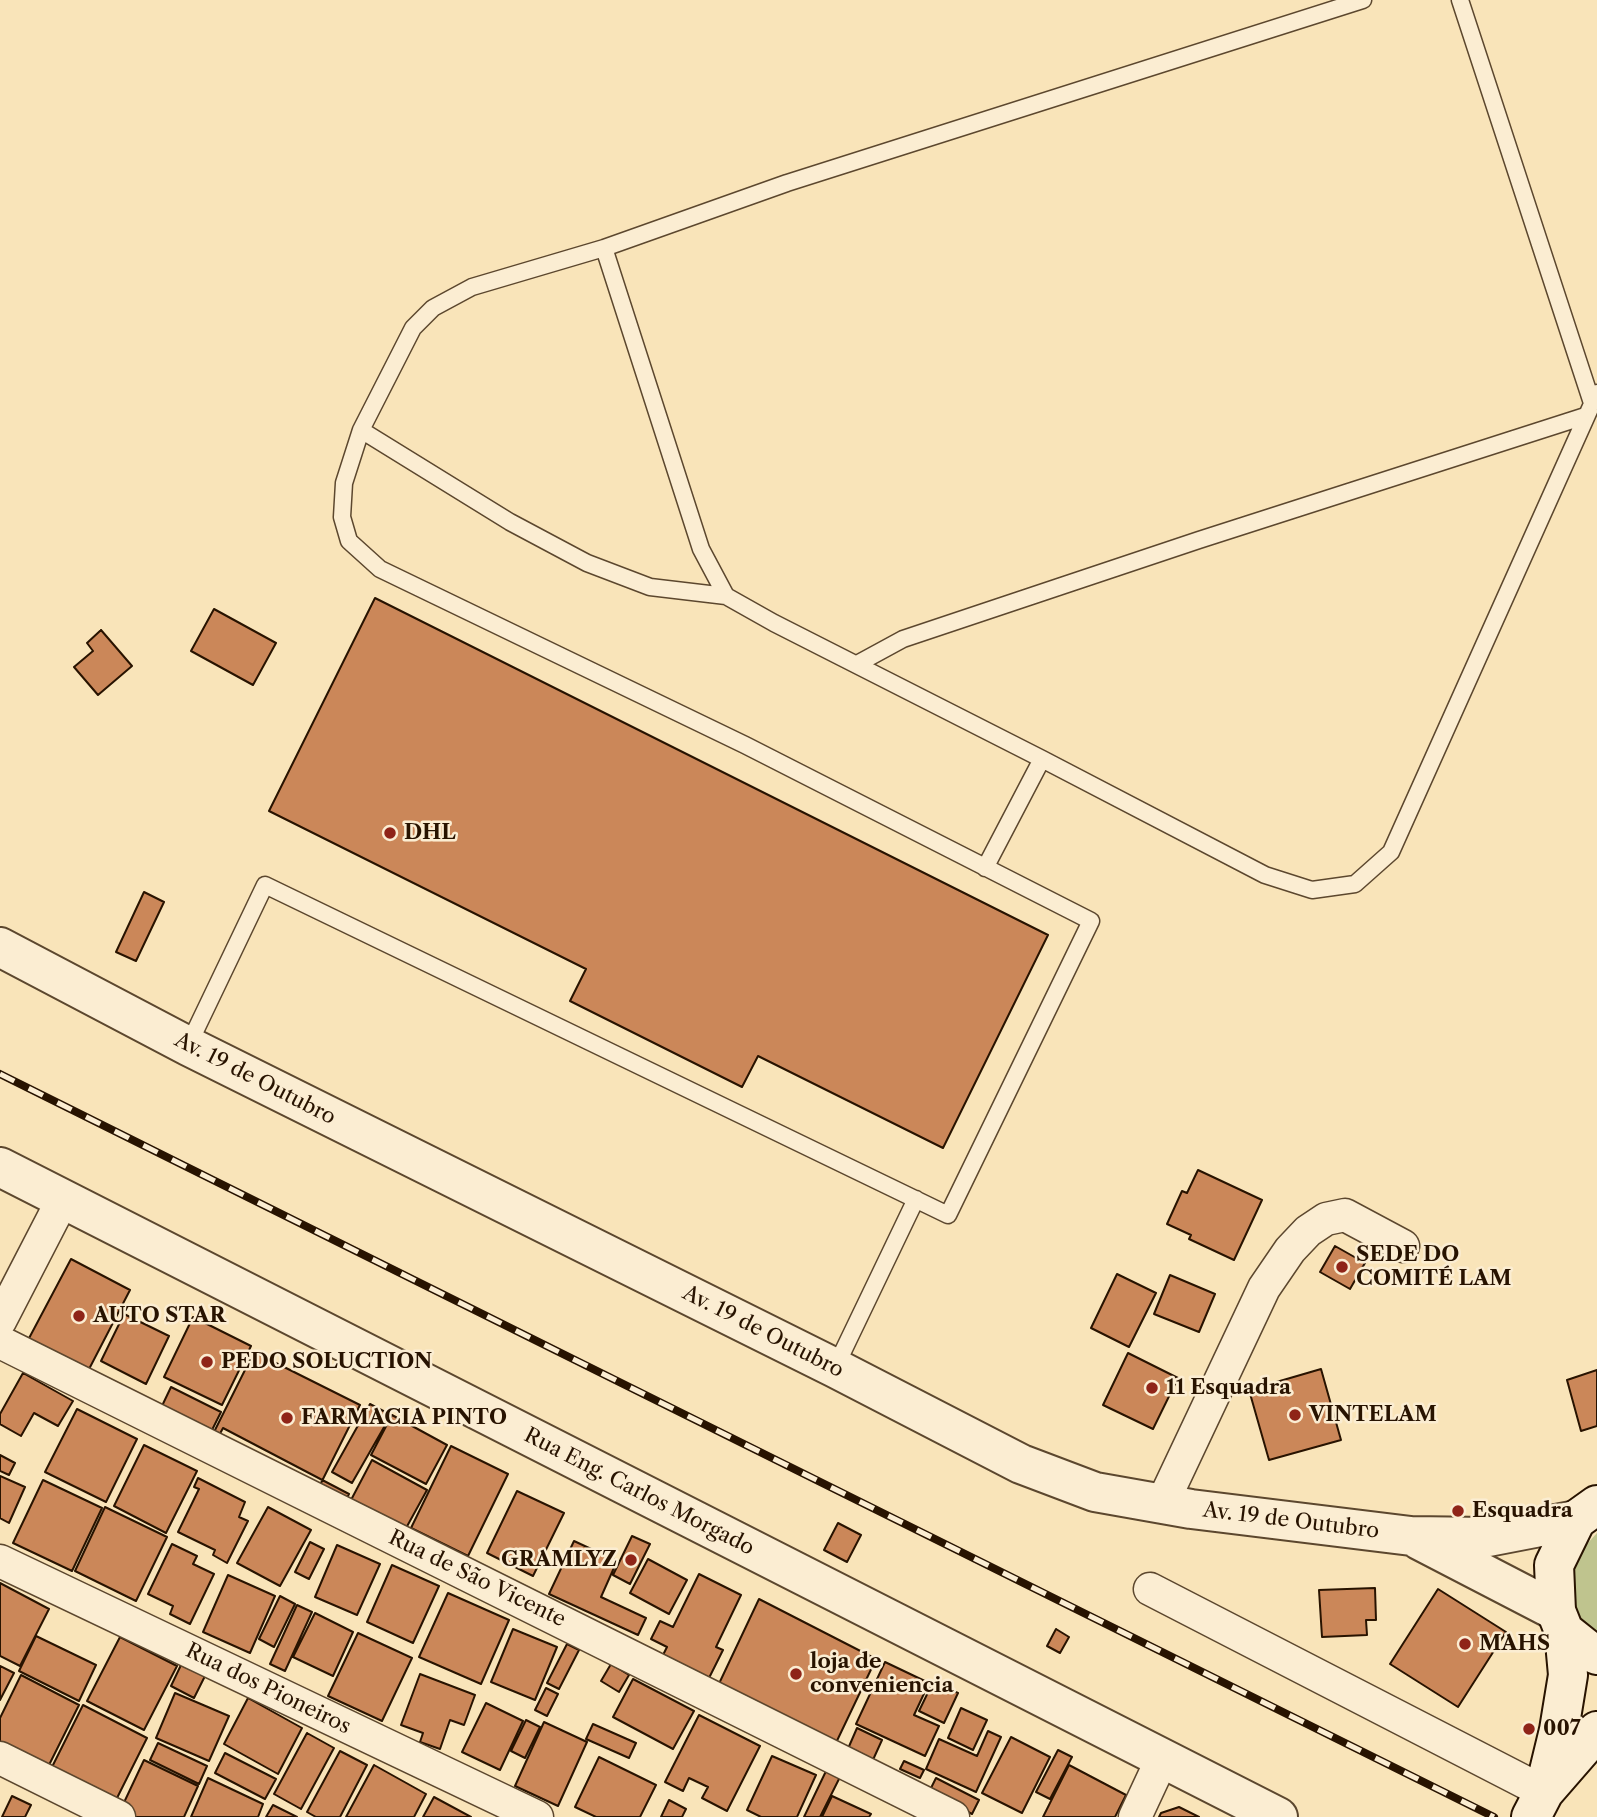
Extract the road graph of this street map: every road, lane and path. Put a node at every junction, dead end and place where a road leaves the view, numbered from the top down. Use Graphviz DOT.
graph roads {
  1 [pos="1363,0"];
  2 [pos="1460,0"];
  3 [pos="604,248"];
  4 [pos="1592,404"];
  5 [pos="361,430"];
  6 [pos="726,596"];
  7 [pos="857,664"];
  8 [pos="1042,759"];
  9 [pos="985,868"];
  10 [pos="0,947"];
  11 [pos="188,1045"];
  12 [pos="0,1167"];
  13 [pos="63,1199"];
  14 [pos="916,1199"];
  15 [pos="1403,1245"];
  16 [pos="0,1321"];
  17 [pos="0,1342"];
  18 [pos="835,1368"];
  19 [pos="1162,1504"];
  20 [pos="1586,1513"];
  21 [pos="1410,1536"];
  22 [pos="0,1561"];
  23 [pos="1150,1590"];
  24 [pos="1560,1621"];
  25 [pos="1597,1655"];
  26 [pos="1597,1731"];
  27 [pos="0,1758"];
  28 [pos="1162,1759"];
  29 [pos="1537,1805"];
  30 [pos="119,1817"];
  31 [pos="537,1817"];
  32 [pos="953,1817"];
  33 [pos="1135,1817"];
  34 [pos="1278,1817"];
  1 -- 3 [label="lane"];
  2 -- 4 [label="lane"];
  3 -- 5 [label="lane"];
  3 -- 6 [label="lane"];
  4 -- 7 [label="lane"];
  4 -- 8 [label="lane"];
  5 -- 6 [label="lane"];
  5 -- 9 [label="lane"];
  6 -- 7 [label="lane"];
  7 -- 8 [label="lane"];
  8 -- 9 [label="lane"];
  9 -- 14 [label="lane"];
  10 -- 11 [label="street, Av. 19 de Outubro"];
  11 -- 14 [label="lane"];
  11 -- 18 [label="street, Av. 19 de Outubro"];
  12 -- 13 [label="street, Rua Eng. Carlos Morgado"];
  13 -- 16 [label="street"];
  13 -- 28 [label="street, Rua Eng. Carlos Morgado"];
  14 -- 18 [label="lane"];
  15 -- 19 [label="street"];
  17 -- 32 [label="street, Rua de São Vicente"];
  18 -- 19 [label="street, Av. 19 de Outubro"];
  19 -- 21 [label="street, Av. 19 de Outubro"];
  20 -- 21 [label="street, Av. 19 de Outubro"];
  20 -- 24 [label="street"];
  21 -- 24 [label="street"];
  22 -- 31 [label="street, Rua dos Pioneiros"];
  23 -- 29 [label="street"];
  24 -- 25 [label="street"];
  24 -- 29 [label="street"];
  26 -- 29 [label="street"];
  27 -- 30 [label="street"];
  28 -- 33 [label="street"];
  28 -- 34 [label="street, Rua Eng. Carlos Morgado"];
}
